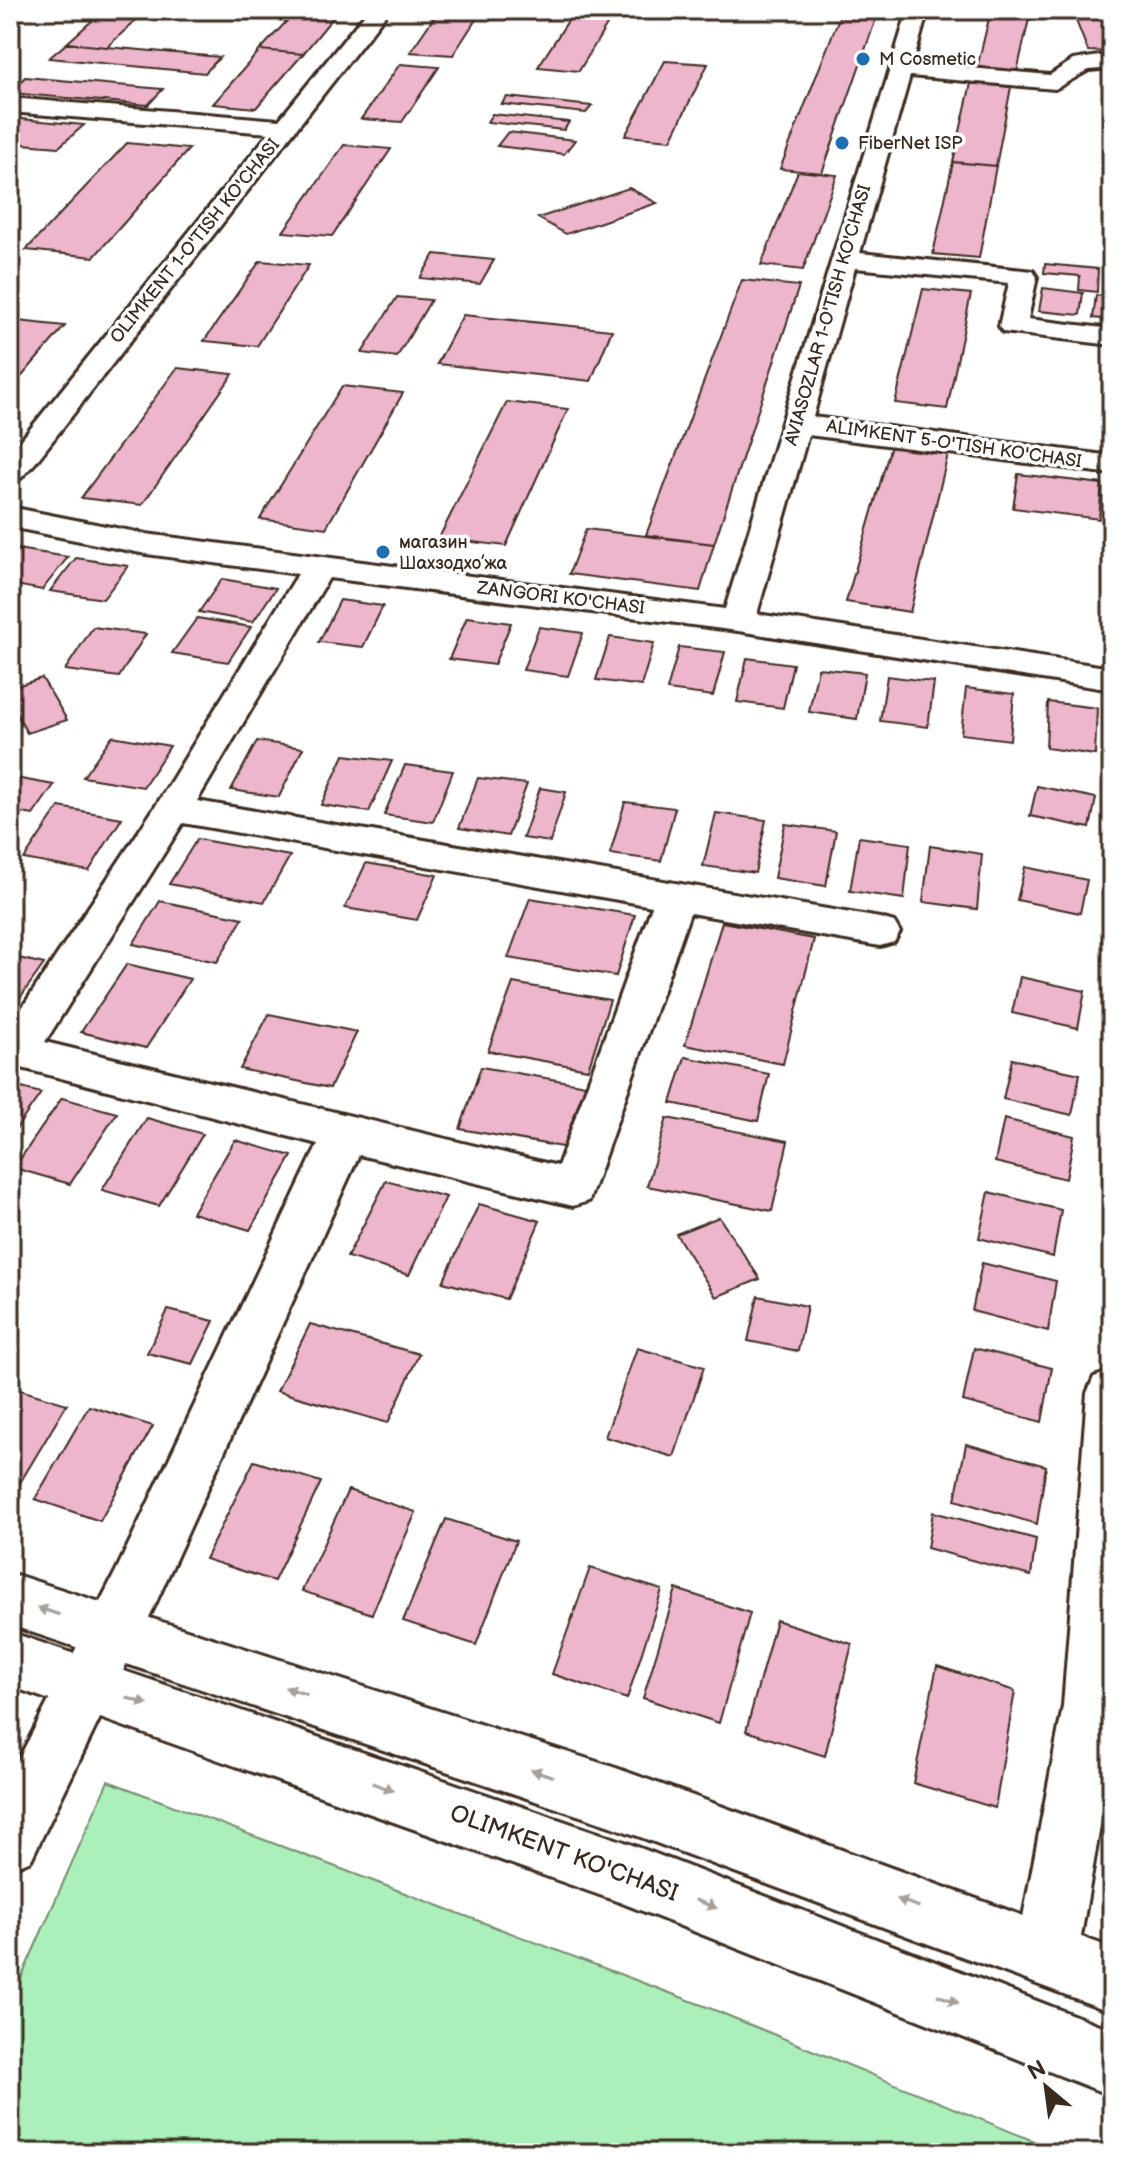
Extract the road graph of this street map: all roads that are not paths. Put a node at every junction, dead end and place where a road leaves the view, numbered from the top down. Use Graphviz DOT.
graph roads {
  1 [pos="379,10"];
  2 [pos="918,10"];
  3 [pos="1112,61"];
  4 [pos="901,69"];
  5 [pos="10,105"];
  6 [pos="287,128"];
  7 [pos="845,259"];
  8 [pos="1112,337"];
  9 [pos="796,424"];
  10 [pos="1112,465"];
  11 [pos="10,471"];
  12 [pos="10,517"];
  13 [pos="318,568"];
  14 [pos="738,621"];
  15 [pos="1112,679"];
  16 [pos="173,809"];
  17 [pos="675,897"];
  18 [pos="880,932"];
  19 [pos="13,1050"];
  20 [pos="346,1134"];
  21 [pos="1112,1393"];
  22 [pos="10,1599"];
  23 [pos="114,1632"];
  24 [pos="10,1659"];
  25 [pos="88,1685"];
  26 [pos="1102,1709"];
  27 [pos="10,1839"];
  28 [pos="1047,1954"];
  29 [pos="1112,1980"];
  30 [pos="1112,2063"];
  1 -- 6 [label="street, OLIMKENT 1-O'TISH KO'CHASI"];
  2 -- 4 [label="street, AVIASOZLAR 1-O'TISH KO'CHASI"];
  3 -- 4 [label="street"];
  4 -- 7 [label="street, AVIASOZLAR 1-O'TISH KO'CHASI"];
  5 -- 6 [label="street"];
  6 -- 11 [label="street, OLIMKENT 1-O'TISH KO'CHASI"];
  7 -- 8 [label="street"];
  7 -- 9 [label="street, AVIASOZLAR 1-O'TISH KO'CHASI"];
  9 -- 10 [label="street, ALIMKENT 5-O'TISH KO'CHASI"];
  9 -- 14 [label="street, AVIASOZLAR 1-O'TISH KO'CHASI"];
  12 -- 13 [label="street, ZANGORI KO'CHASI"];
  13 -- 14 [label="street, ZANGORI KO'CHASI"];
  13 -- 16 [label="street"];
  14 -- 15 [label="street, ZANGORI KO'CHASI"];
  16 -- 17 [label="street"];
  16 -- 19 [label="street"];
  17 -- 18 [label="street"];
  17 -- 20 [label="street"];
  19 -- 20 [label="street"];
  20 -- 23 [label="street"];
  21 -- 26 [label="street"];
  23 -- 22 [label="street, one-way"];
  23 -- 25 [label="street"];
  28 -- 23 [label="street, one-way"];
  24 -- 25 [label="street, OLIMKENT KO'CHASI"];
  25 -- 27 [label="street"];
  25 -- 30 [label="street, OLIMKENT KO'CHASI, one-way"];
  26 -- 28 [label="street"];
  28 -- 29 [label="street"];
}
